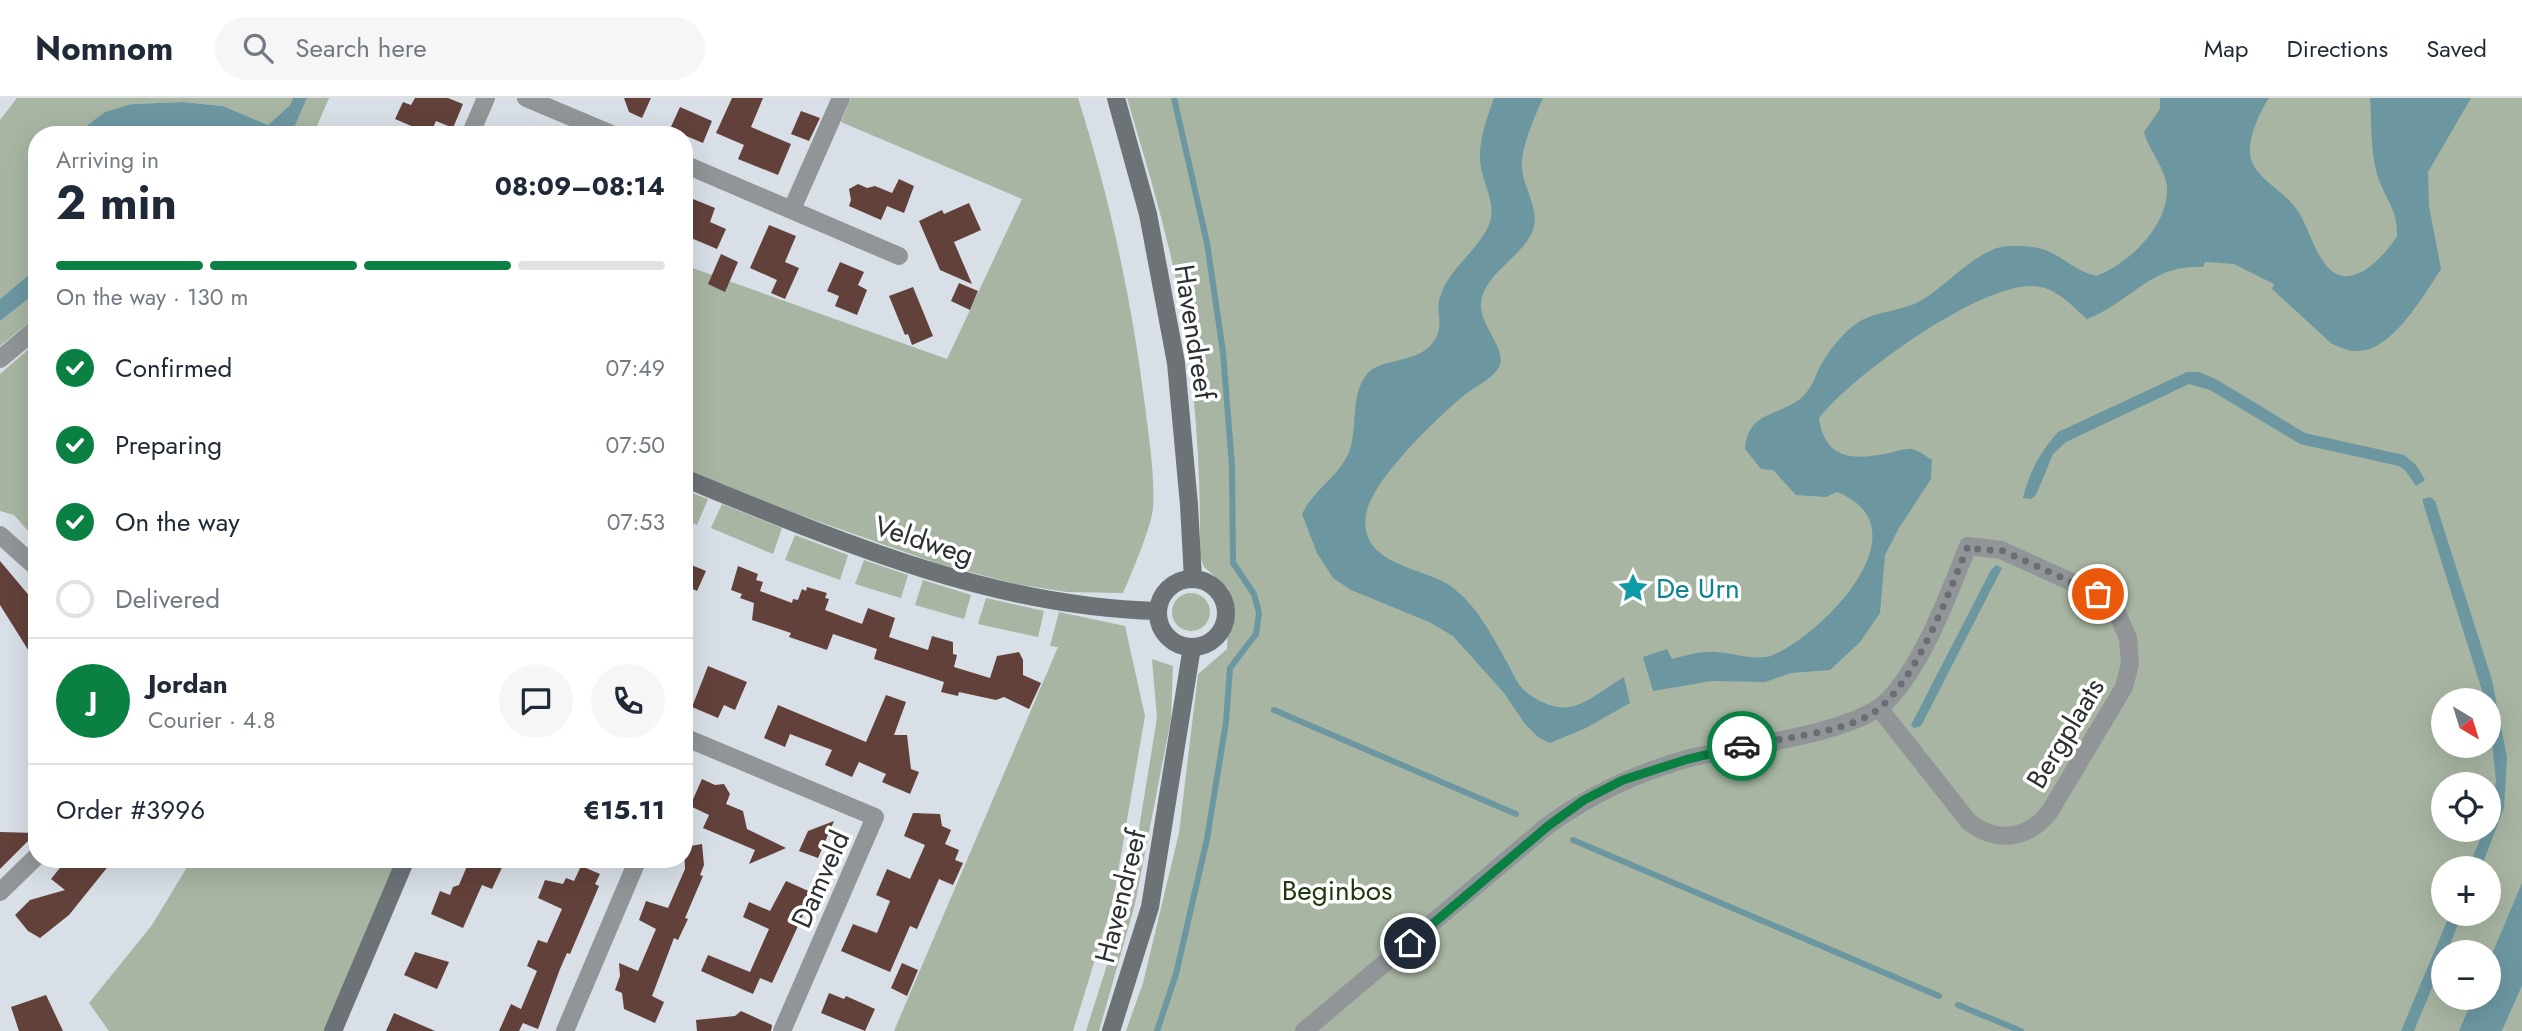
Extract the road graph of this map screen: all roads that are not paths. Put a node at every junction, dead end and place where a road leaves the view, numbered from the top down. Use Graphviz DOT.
graph roads {
  1 [pos="486,98"];
  2 [pos="526,98"];
  3 [pos="841,98"];
  4 [pos="1116,98"];
  5 [pos="474,126"];
  6 [pos="593,126"];
  7 [pos="693,168"];
  8 [pos="792,209"];
  9 [pos="899,256"];
  10 [pos="28,336"];
  11 [pos="0,359"];
  12 [pos="693,482"];
  13 [pos="0,536"];
  14 [pos="28,560"];
  15 [pos="1193,579"];
  16 [pos="1158,611"];
  17 [pos="1192,647"];
  18 [pos="1879,708"];
  19 [pos="693,746"];
  20 [pos="28,867"];
  21 [pos="402,868"];
  22 [pos="634,868"];
  23 [pos="0,892"];
  24 [pos="333,1031"];
  25 [pos="565,1031"];
  26 [pos="782,1031"];
  27 [pos="1111,1031"];
  28 [pos="1304,1031"];
  1 -- 5 [label="street"];
  2 -- 6 [label="street"];
  3 -- 8 [label="street"];
  4 -- 15 [label="street, Havendreef"];
  7 -- 8 [label="street"];
  8 -- 9 [label="street"];
  10 -- 11 [label="street"];
  12 -- 16 [label="street, Veldweg"];
  13 -- 14 [label="street"];
  15 -- 16 [label="street"];
  15 -- 17 [label="street"];
  16 -- 17 [label="street"];
  17 -- 27 [label="street, Havendreef"];
  18 -- 18 [label="street, Bergplaats"];
  18 -- 28 [label="street"];
  19 -- 26 [label="street, Damveld"];
  20 -- 23 [label="street"];
  21 -- 24 [label="street"];
  22 -- 25 [label="street"];
}
